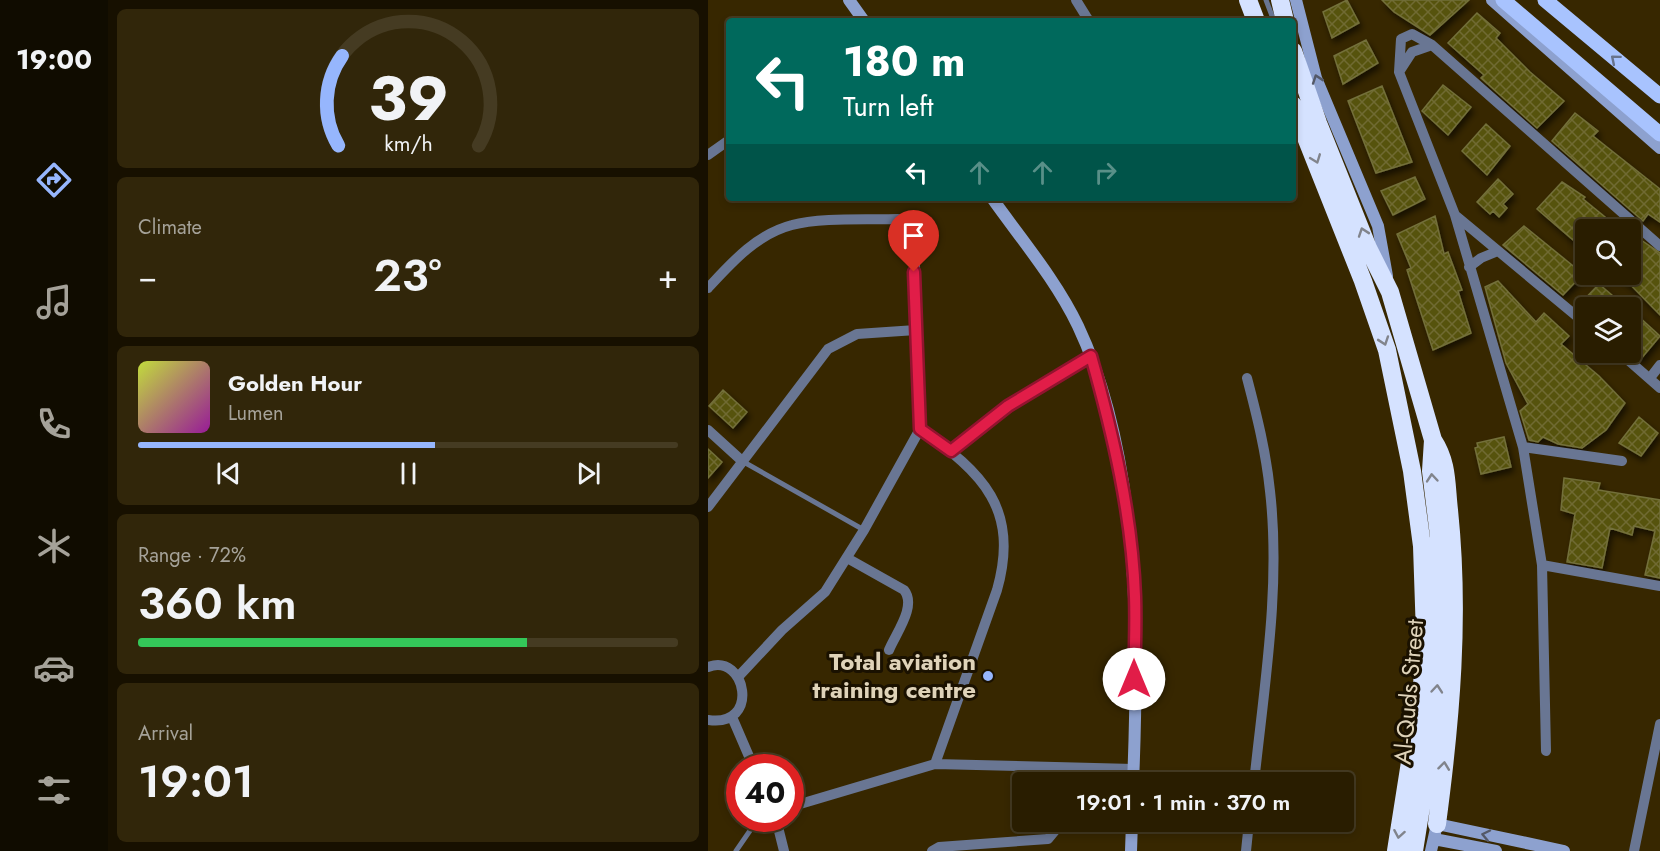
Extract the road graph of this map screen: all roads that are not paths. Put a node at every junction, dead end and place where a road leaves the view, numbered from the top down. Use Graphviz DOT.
graph roads {
  1 [pos="849,0"];
  2 [pos="1076,0"];
  3 [pos="1248,0"];
  4 [pos="1266,0"];
  5 [pos="1280,0"];
  6 [pos="1296,0"];
  7 [pos="1492,0"];
  8 [pos="1503,0"];
  9 [pos="1545,0"];
  10 [pos="862,18"];
  11 [pos="1087,18"];
  12 [pos="1255,18"];
  13 [pos="1273,18"];
  14 [pos="1284,18"];
  15 [pos="1432,45"];
  16 [pos="1296,69"];
  17 [pos="1399,72"];
  18 [pos="1296,81"];
  19 [pos="1660,96"];
  20 [pos="1301,100"];
  21 [pos="1660,134"];
  22 [pos="726,142"];
  23 [pos="1660,148"];
  24 [pos="708,155"];
  25 [pos="994,201"];
  26 [pos="1455,215"];
  27 [pos="1660,246"];
  28 [pos="1498,251"];
  29 [pos="1469,267"];
  30 [pos="708,288"];
  31 [pos="1390,292"];
  32 [pos="1575,315"];
  33 [pos="916,330"];
  34 [pos="1091,356"];
  35 [pos="1632,363"];
  36 [pos="1660,366"];
  37 [pos="1247,378"];
  38 [pos="1650,378"];
  39 [pos="1660,388"];
  40 [pos="920,429"];
  41 [pos="708,430"];
  42 [pos="1433,441"];
  43 [pos="1523,447"];
  44 [pos="951,451"];
  45 [pos="741,460"];
  46 [pos="1622,461"];
  47 [pos="708,507"];
  48 [pos="864,530"];
  49 [pos="847,558"];
  50 [pos="1542,565"];
  51 [pos="1660,586"];
  52 [pos="889,650"];
  53 [pos="708,667"];
  54 [pos="738,677"];
  55 [pos="732,717"];
  56 [pos="708,720"];
  57 [pos="1660,724"];
  58 [pos="1546,751"];
  59 [pos="748,754"];
  60 [pos="935,764"];
  61 [pos="1070,769"];
  62 [pos="1134,769"];
  63 [pos="1070,772"];
  64 [pos="1255,772"];
  65 [pos="804,803"];
  66 [pos="749,832"];
  67 [pos="779,832"];
  68 [pos="1054,832"];
  69 [pos="1132,832"];
  70 [pos="1248,832"];
  71 [pos="1434,838"];
  72 [pos="996,847"];
  73 [pos="736,851"];
  74 [pos="784,851"];
  75 [pos="932,851"];
  76 [pos="1131,851"];
  77 [pos="1246,851"];
  78 [pos="1396,851"];
  79 [pos="1414,851"];
  80 [pos="1496,851"];
  81 [pos="1564,851"];
  82 [pos="1635,851"];
  1 -- 10 [label="street"];
  2 -- 11 [label="street"];
  3 -- 12 [label="highway"];
  4 -- 13 [label="lane"];
  5 -- 14 [label="highway"];
  31 -- 6 [label="street, one-way"];
  7 -- 23 [label="street"];
  8 -- 21 [label="main road"];
  19 -- 9 [label="main road, one-way"];
  15 -- 17 [label="street"];
  15 -- 17 [label="street"];
  15 -- 27 [label="street"];
  16 -- 20 [label="highway"];
  17 -- 26 [label="street"];
  18 -- 20 [label="lane"];
  31 -- 20 [label="highway, one-way"];
  20 -- 78 [label="highway, Al-Quds Street, one-way"];
  22 -- 24 [label="street"];
  25 -- 34 [label="street"];
  26 -- 28 [label="street"];
  26 -- 29 [label="street"];
  28 -- 29 [label="street"];
  28 -- 32 [label="street"];
  29 -- 43 [label="street"];
  30 -- 33 [label="street"];
  31 -- 42 [label="highway"];
  33 -- 40 [label="street"];
  33 -- 45 [label="street"];
  34 -- 44 [label="street"];
  34 -- 62 [label="street"];
  35 -- 38 [label="street"];
  36 -- 38 [label="street"];
  37 -- 64 [label="street"];
  38 -- 39 [label="street"];
  40 -- 44 [label="street"];
  40 -- 48 [label="street"];
  41 -- 45 [label="street"];
  71 -- 42 [label="highway, one-way"];
  79 -- 42 [label="highway, Al-Quds Street, one-way"];
  43 -- 46 [label="street"];
  43 -- 50 [label="street"];
  44 -- 60 [label="street"];
  45 -- 47 [label="street"];
  45 -- 48 [label="lane"];
  48 -- 49 [label="street"];
  49 -- 52 [label="street"];
  49 -- 54 [label="street"];
  50 -- 51 [label="street"];
  50 -- 58 [label="street"];
  53 -- 54 [label="street"];
  54 -- 55 [label="street"];
  55 -- 56 [label="street"];
  55 -- 59 [label="street"];
  57 -- 82 [label="street"];
  60 -- 61 [label="street"];
  60 -- 65 [label="street"];
  61 -- 62 [label="street"];
  61 -- 63 [label="street"];
  66 -- 73 [label="lane"];
  67 -- 74 [label="street"];
  68 -- 72 [label="street"];
  69 -- 76 [label="street"];
  70 -- 77 [label="street"];
  71 -- 80 [label="street"];
  81 -- 71 [label="street, one-way"];
  72 -- 75 [label="street"];
}
